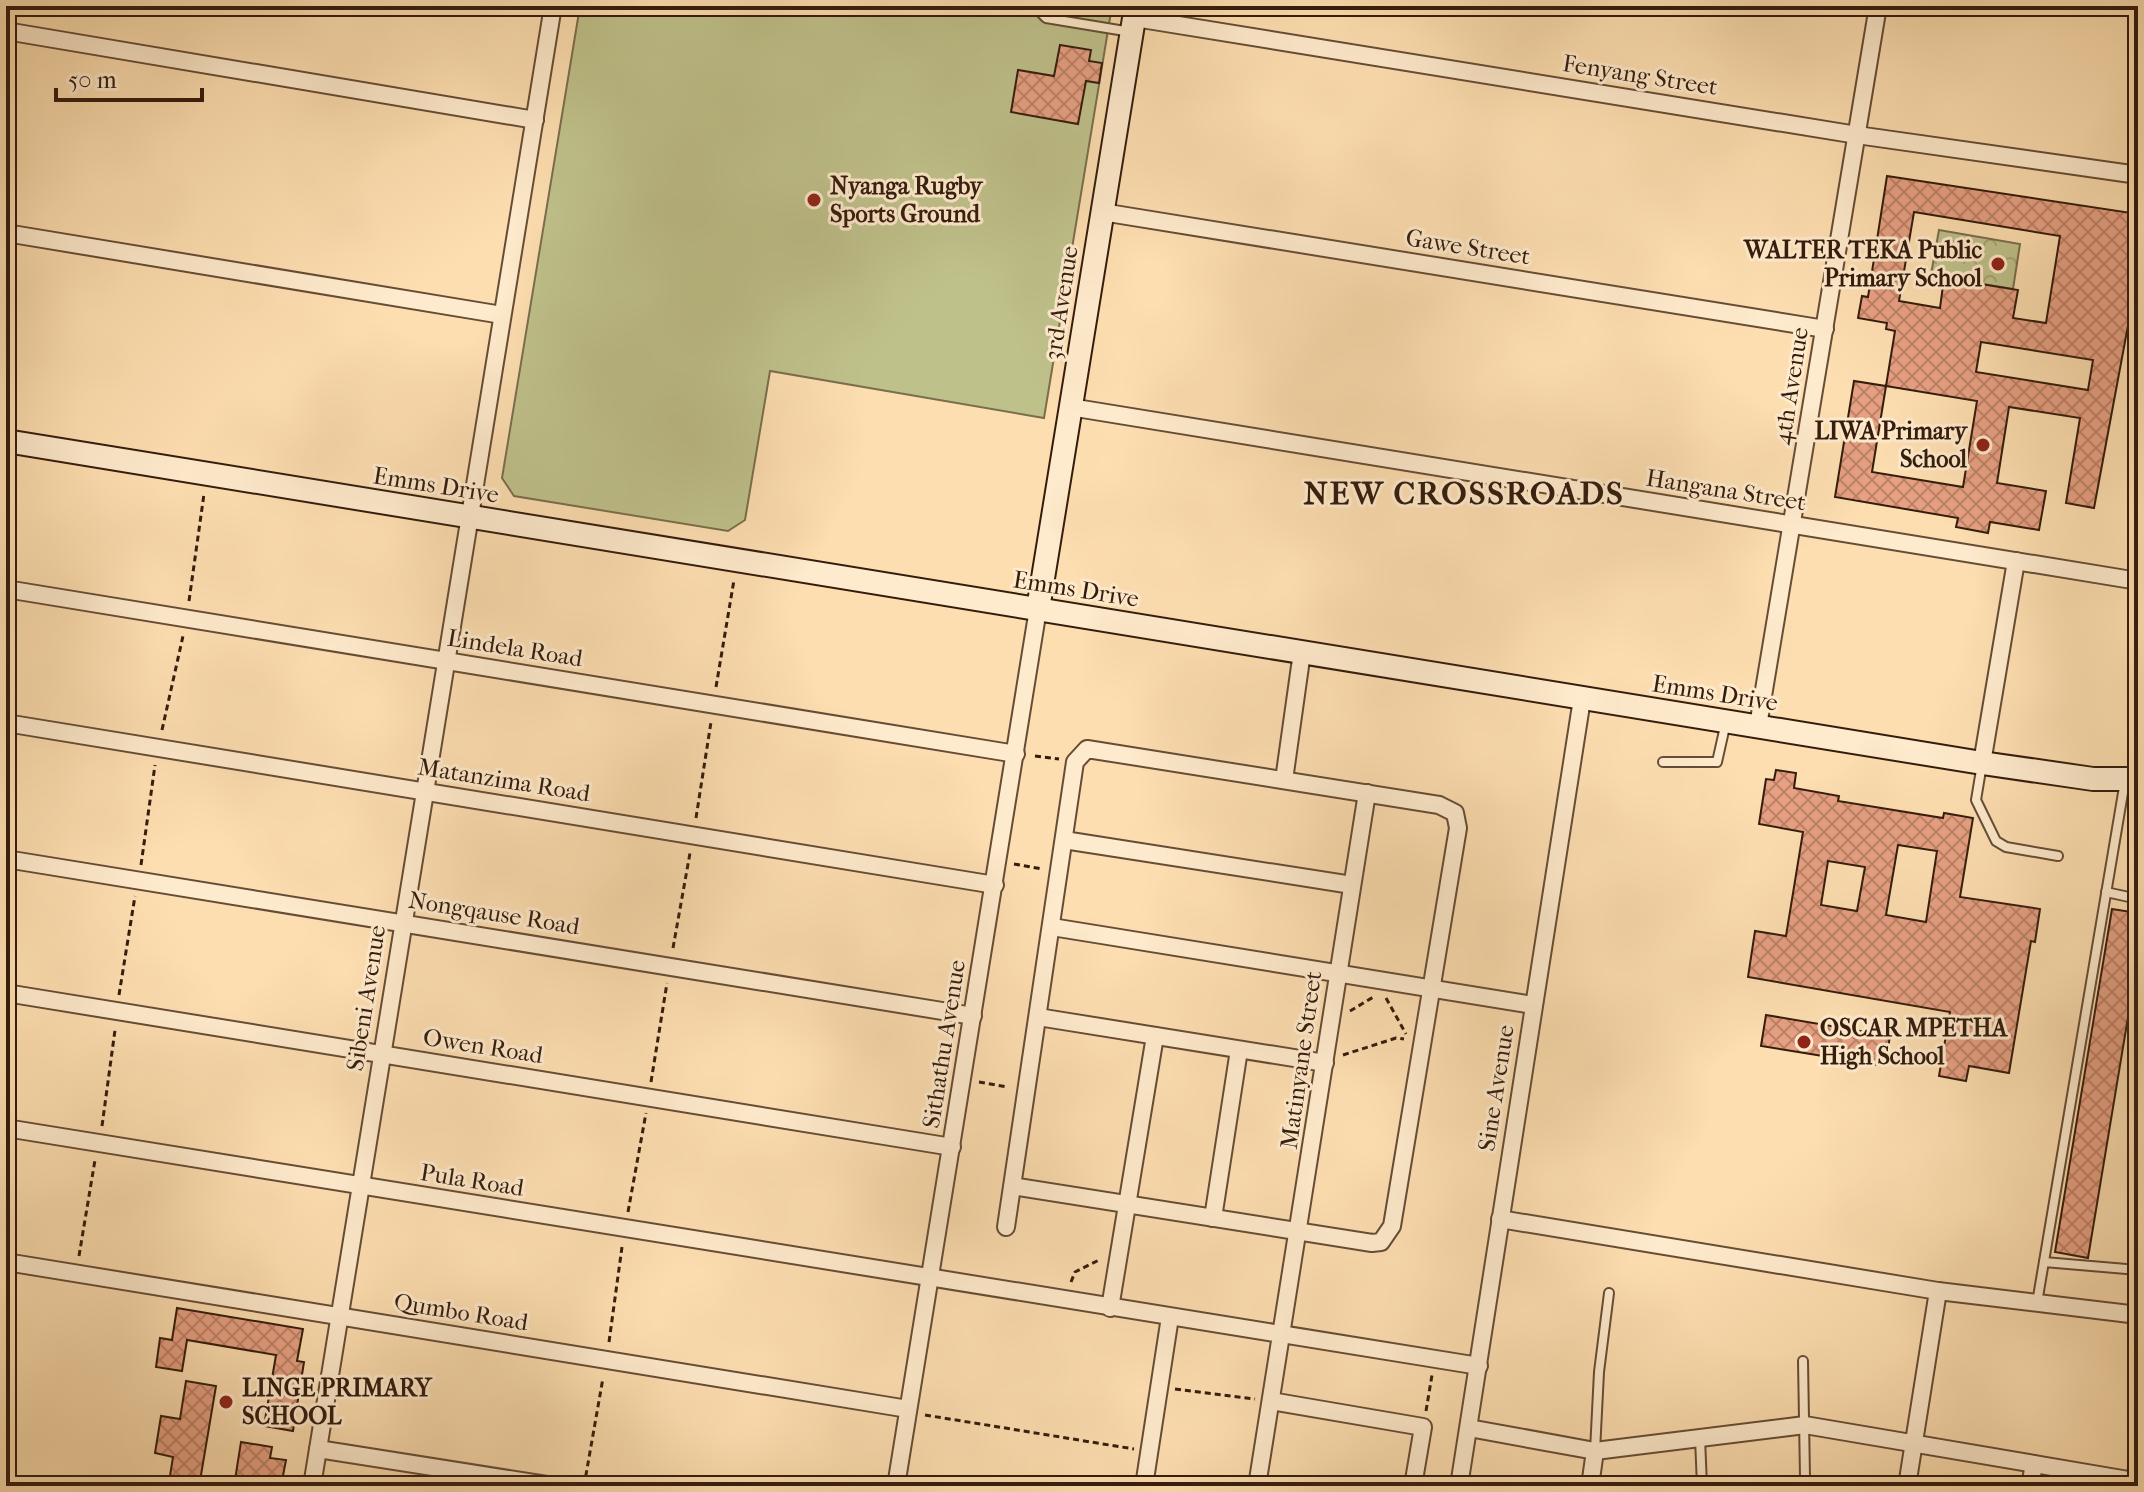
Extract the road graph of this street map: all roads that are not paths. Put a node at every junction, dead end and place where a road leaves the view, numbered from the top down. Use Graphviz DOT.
graph roads {
  1 [pos="553,6"];
  2 [pos="1034,6"];
  3 [pos="1878,6"];
  4 [pos="1134,19"];
  5 [pos="6,31"];
  6 [pos="535,120"];
  7 [pos="1857,135"];
  8 [pos="2138,175"];
  9 [pos="1102,212"];
  10 [pos="6,233"];
  11 [pos="502,315"];
  12 [pos="1825,329"];
  13 [pos="1070,407"];
  14 [pos="6,441"];
  15 [pos="468,517"];
  16 [pos="1793,525"];
  17 [pos="2016,561"];
  18 [pos="2138,581"];
  19 [pos="6,589"];
  20 [pos="1038,609"];
  21 [pos="1302,652"];
  22 [pos="445,661"];
  23 [pos="1582,699"];
  24 [pos="1726,721"];
  25 [pos="6,723"];
  26 [pos="1758,726"];
  27 [pos="1016,754"];
  28 [pos="1663,762"];
  29 [pos="1982,763"];
  30 [pos="2131,779"];
  31 [pos="1284,780"];
  32 [pos="424,792"];
  33 [pos="1367,793"];
  34 [pos="1064,840"];
  35 [pos="2058,856"];
  36 [pos="6,859"];
  37 [pos="995,885"];
  38 [pos="1352,885"];
  39 [pos="2106,892"];
  40 [pos="2138,899"];
  41 [pos="403,923"];
  42 [pos="1052,927"];
  43 [pos="1337,974"];
  44 [pos="1431,989"];
  45 [pos="6,993"];
  46 [pos="1533,1005"];
  47 [pos="973,1016"];
  48 [pos="1038,1017"];
  49 [pos="1155,1036"];
  50 [pos="1239,1050"];
  51 [pos="381,1054"];
  52 [pos="1325,1063"];
  53 [pos="6,1128"];
  54 [pos="952,1147"];
  55 [pos="360,1186"];
  56 [pos="1012,1186"];
  57 [pos="1127,1204"];
  58 [pos="1213,1218"];
  59 [pos="1500,1219"];
  60 [pos="1006,1227"];
  61 [pos="1300,1232"];
  62 [pos="6,1262"];
  63 [pos="2044,1262"];
  64 [pos="2138,1270"];
  65 [pos="930,1279"];
  66 [pos="1938,1291"];
  67 [pos="1609,1293"];
  68 [pos="2037,1303"];
  69 [pos="1110,1308"];
  70 [pos="2138,1315"];
  71 [pos="339,1316"];
  72 [pos="1170,1317"];
  73 [pos="1282,1334"];
  74 [pos="1803,1361"];
  75 [pos="1479,1366"];
  76 [pos="1271,1401"];
  77 [pos="908,1409"];
  78 [pos="1805,1425"];
  79 [pos="1469,1428"];
  80 [pos="1700,1438"];
  81 [pos="1914,1444"];
  82 [pos="318,1449"];
  83 [pos="1595,1451"];
  84 [pos="2034,1464"];
  85 [pos="2136,1473"];
  86 [pos="312,1486"];
  87 [pos="553,1486"];
  88 [pos="896,1486"];
  89 [pos="1144,1486"];
  90 [pos="1257,1486"];
  91 [pos="1413,1486"];
  92 [pos="1459,1486"];
  93 [pos="1590,1486"];
  94 [pos="1702,1486"];
  95 [pos="1802,1486"];
  96 [pos="1907,1486"];
  97 [pos="2030,1486"];
  1 -- 6 [label="street, Sibeni Avenue"];
  2 -- 4 [label="lane"];
  3 -- 7 [label="street, 4th Avenue"];
  4 -- 7 [label="street, Fenyang Street"];
  4 -- 9 [label="street, 3rd Avenue"];
  5 -- 6 [label="street"];
  6 -- 11 [label="street, Sibeni Avenue"];
  7 -- 8 [label="street, Fenyang Street"];
  7 -- 12 [label="street, 4th Avenue"];
  9 -- 12 [label="street, Gawe Street"];
  9 -- 13 [label="street, 3rd Avenue"];
  10 -- 11 [label="street"];
  11 -- 15 [label="street, Sibeni Avenue"];
  12 -- 16 [label="street, 4th Avenue"];
  13 -- 16 [label="street, Hangana Street"];
  13 -- 20 [label="street, 3rd Avenue"];
  14 -- 15 [label="street, Emms Drive"];
  15 -- 20 [label="street, Emms Drive"];
  15 -- 22 [label="street, Sibeni Avenue"];
  16 -- 17 [label="street, Hangana Street"];
  16 -- 26 [label="street, 4th Avenue"];
  17 -- 18 [label="street, Hangana Street"];
  17 -- 29 [label="street"];
  19 -- 22 [label="street, Lindela Road"];
  20 -- 21 [label="street, Emms Drive"];
  20 -- 27 [label="street, Sithathu Avenue"];
  21 -- 23 [label="street, Emms Drive"];
  21 -- 31 [label="street"];
  22 -- 27 [label="street, Lindela Road"];
  22 -- 32 [label="street, Sibeni Avenue"];
  23 -- 24 [label="street, Emms Drive"];
  23 -- 46 [label="street, Sine Avenue"];
  24 -- 26 [label="street, Emms Drive"];
  24 -- 28 [label="lane"];
  25 -- 32 [label="street, Matanzima Road"];
  26 -- 29 [label="street, Emms Drive"];
  27 -- 37 [label="street, Sithathu Avenue"];
  29 -- 30 [label="street, Emms Drive"];
  29 -- 35 [label="lane"];
  30 -- 39 [label="lane"];
  31 -- 33 [label="street"];
  31 -- 34 [label="street"];
  32 -- 37 [label="street, Matanzima Road"];
  32 -- 41 [label="street, Sibeni Avenue"];
  33 -- 38 [label="street, Matinyane Street"];
  33 -- 44 [label="street"];
  34 -- 38 [label="street"];
  34 -- 42 [label="street"];
  36 -- 41 [label="street, Nongqause Road"];
  37 -- 47 [label="street, Sithathu Avenue"];
  38 -- 43 [label="street, Matinyane Street"];
  39 -- 40 [label="lane"];
  39 -- 63 [label="lane"];
  41 -- 47 [label="street, Nongqause Road"];
  41 -- 51 [label="street, Sibeni Avenue"];
  42 -- 43 [label="street"];
  42 -- 48 [label="street"];
  43 -- 44 [label="street"];
  43 -- 52 [label="street, Matinyane Street"];
  44 -- 46 [label="street"];
  44 -- 61 [label="street"];
  45 -- 51 [label="street, Owen Road"];
  46 -- 59 [label="street, Sine Avenue"];
  47 -- 54 [label="street, Sithathu Avenue"];
  48 -- 49 [label="street"];
  48 -- 56 [label="street"];
  49 -- 50 [label="street"];
  49 -- 57 [label="street"];
  50 -- 52 [label="street"];
  50 -- 58 [label="street"];
  51 -- 54 [label="street, Owen Road"];
  51 -- 55 [label="street, Sibeni Avenue"];
  52 -- 61 [label="street, Matinyane Street"];
  53 -- 55 [label="street, Pula Road"];
  54 -- 65 [label="street, Sithathu Avenue"];
  55 -- 65 [label="street, Pula Road"];
  55 -- 71 [label="street, Sibeni Avenue"];
  56 -- 57 [label="street"];
  56 -- 60 [label="street"];
  57 -- 58 [label="street"];
  57 -- 69 [label="street"];
  58 -- 61 [label="street"];
  59 -- 66 [label="street"];
  59 -- 75 [label="street, Sine Avenue"];
  61 -- 73 [label="street, Matinyane Street"];
  62 -- 71 [label="street, Qumbo Road"];
  63 -- 64 [label="lane"];
  63 -- 68 [label="lane"];
  65 -- 69 [label="street, Pula Road"];
  65 -- 77 [label="street, Sithathu Avenue"];
  66 -- 68 [label="street"];
  66 -- 81 [label="street"];
  67 -- 83 [label="lane"];
  68 -- 70 [label="street"];
  69 -- 72 [label="street, Pula Road"];
  71 -- 77 [label="street, Qumbo Road"];
  71 -- 82 [label="street, Sibeni Avenue"];
  72 -- 73 [label="street, Pula Road"];
  72 -- 89 [label="street"];
  73 -- 75 [label="street, Pula Road"];
  73 -- 76 [label="street, Matinyane Street"];
  74 -- 78 [label="lane"];
  75 -- 79 [label="street, Sine Avenue"];
  76 -- 90 [label="street, Matinyane Street"];
  76 -- 91 [label="street"];
  77 -- 88 [label="street, Sithathu Avenue"];
  78 -- 80 [label="street"];
  78 -- 81 [label="street"];
  78 -- 95 [label="lane"];
  79 -- 83 [label="street"];
  79 -- 92 [label="street, Sine Avenue"];
  80 -- 83 [label="street"];
  80 -- 94 [label="lane"];
  81 -- 84 [label="street"];
  81 -- 96 [label="street"];
  82 -- 86 [label="street, Sibeni Avenue"];
  82 -- 87 [label="street"];
  83 -- 93 [label="street"];
  84 -- 85 [label="street"];
  84 -- 97 [label="street"];
}
